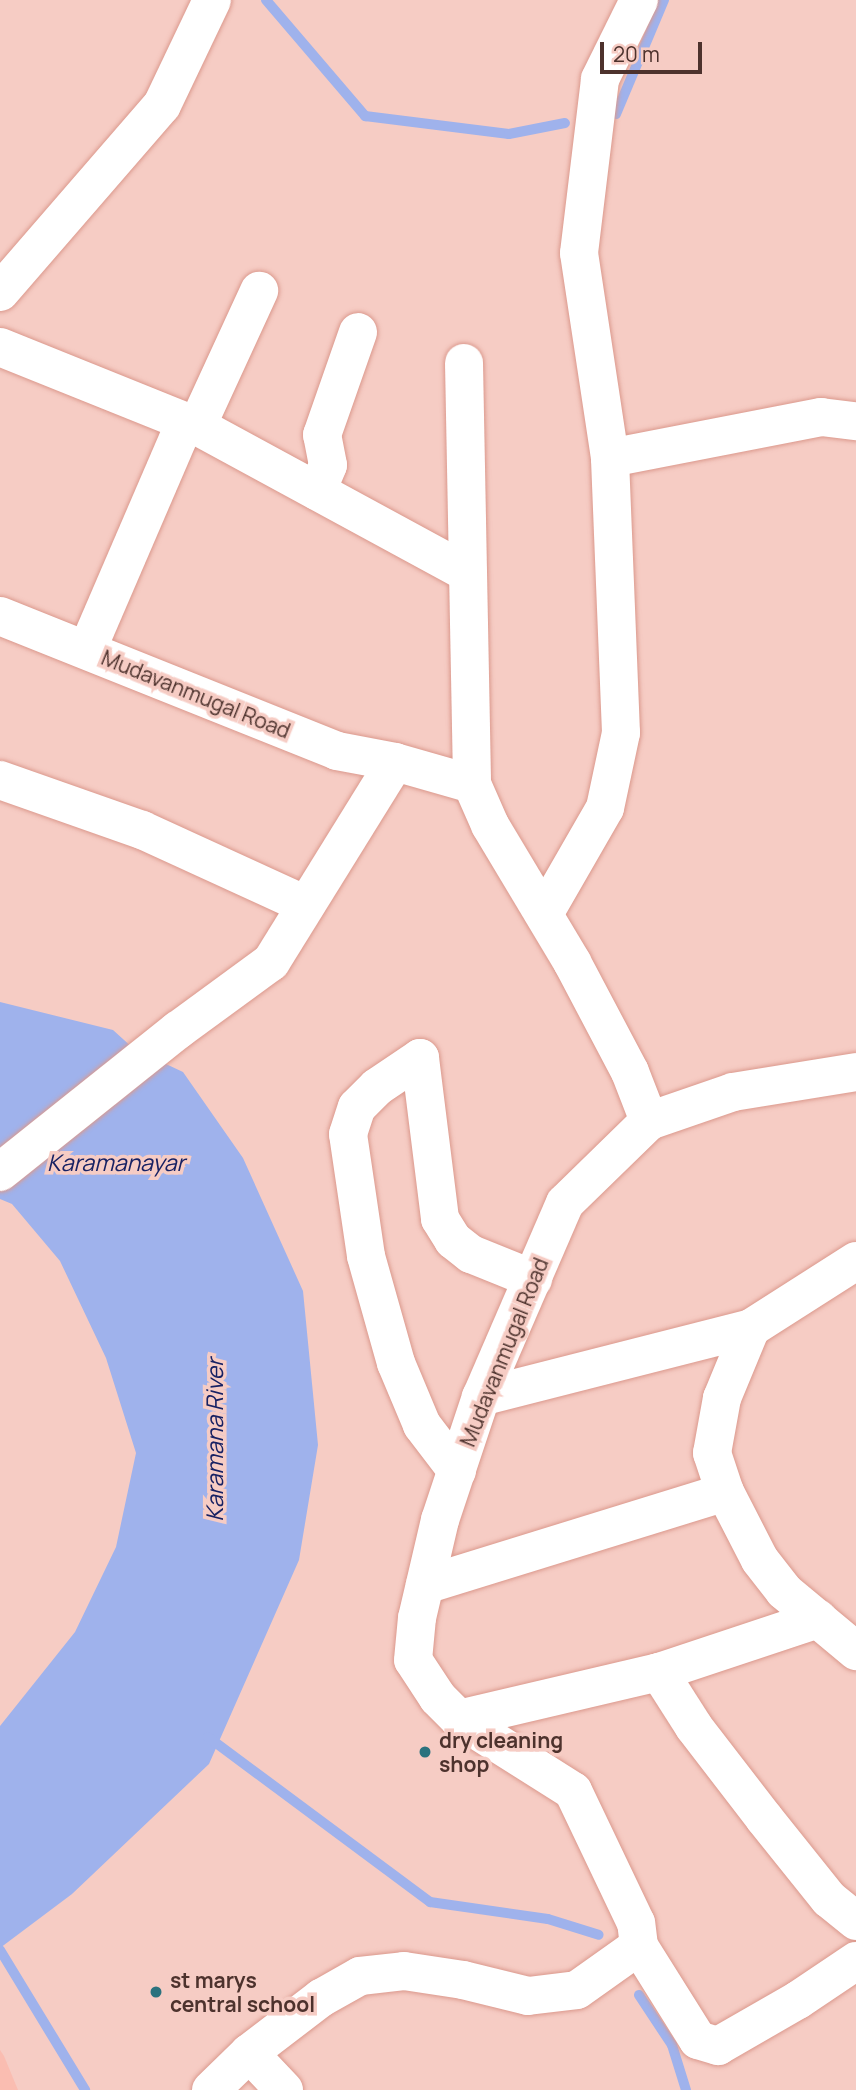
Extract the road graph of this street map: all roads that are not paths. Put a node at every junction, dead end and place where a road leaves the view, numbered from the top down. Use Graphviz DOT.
graph roads {
  1 [pos="212,0"];
  2 [pos="639,0"];
  3 [pos="259,291"];
  4 [pos="0,292"];
  5 [pos="358,332"];
  6 [pos="0,346"];
  7 [pos="464,363"];
  8 [pos="856,421"];
  9 [pos="191,424"];
  10 [pos="610,458"];
  11 [pos="317,491"];
  12 [pos="468,573"];
  13 [pos="0,616"];
  14 [pos="87,650"];
  15 [pos="395,762"];
  16 [pos="0,780"];
  17 [pos="472,784"];
  18 [pos="306,905"];
  19 [pos="544,914"];
  20 [pos="856,1072"];
  21 [pos="649,1121"];
  22 [pos="0,1172"];
  23 [pos="856,1261"];
  24 [pos="533,1279"];
  25 [pos="751,1328"];
  26 [pos="481,1397"];
  27 [pos="457,1471"];
  28 [pos="726,1492"];
  29 [pos="425,1585"];
  30 [pos="818,1619"];
  31 [pos="856,1651"];
  32 [pos="659,1672"];
  33 [pos="459,1719"];
  34 [pos="856,1921"];
  35 [pos="639,1946"];
  36 [pos="856,1961"];
  37 [pos="249,2053"];
  38 [pos="211,2090"];
  39 [pos="284,2090"];
  1 -- 4 [label="street"];
  2 -- 10 [label="street"];
  3 -- 9 [label="street"];
  5 -- 11 [label="street"];
  6 -- 9 [label="street"];
  7 -- 12 [label="street"];
  8 -- 10 [label="street"];
  9 -- 11 [label="street"];
  9 -- 14 [label="street"];
  10 -- 19 [label="street"];
  11 -- 12 [label="street"];
  12 -- 17 [label="street"];
  13 -- 14 [label="street, Mudavanmugal Road"];
  14 -- 15 [label="street, Mudavanmugal Road"];
  15 -- 17 [label="street, Mudavanmugal Road"];
  15 -- 18 [label="street"];
  16 -- 18 [label="street"];
  17 -- 19 [label="street"];
  18 -- 22 [label="street"];
  19 -- 21 [label="street"];
  20 -- 21 [label="street, Mudavanmugal Road"];
  21 -- 24 [label="street, Mudavanmugal Road"];
  23 -- 25 [label="street"];
  24 -- 26 [label="street, Mudavanmugal Road"];
  24 -- 27 [label="street"];
  25 -- 26 [label="street"];
  25 -- 28 [label="street"];
  26 -- 27 [label="street, Mudavanmugal Road"];
  27 -- 29 [label="street, Mudavanmugal Road"];
  28 -- 29 [label="street"];
  28 -- 30 [label="street"];
  29 -- 33 [label="street, Mudavanmugal Road"];
  30 -- 31 [label="street"];
  30 -- 32 [label="street"];
  32 -- 33 [label="street"];
  32 -- 34 [label="street"];
  33 -- 35 [label="street, Mudavanmugal Road"];
  35 -- 36 [label="street, Mudavanmugal Road"];
  35 -- 37 [label="street"];
  37 -- 38 [label="street"];
  37 -- 39 [label="street"];
}
